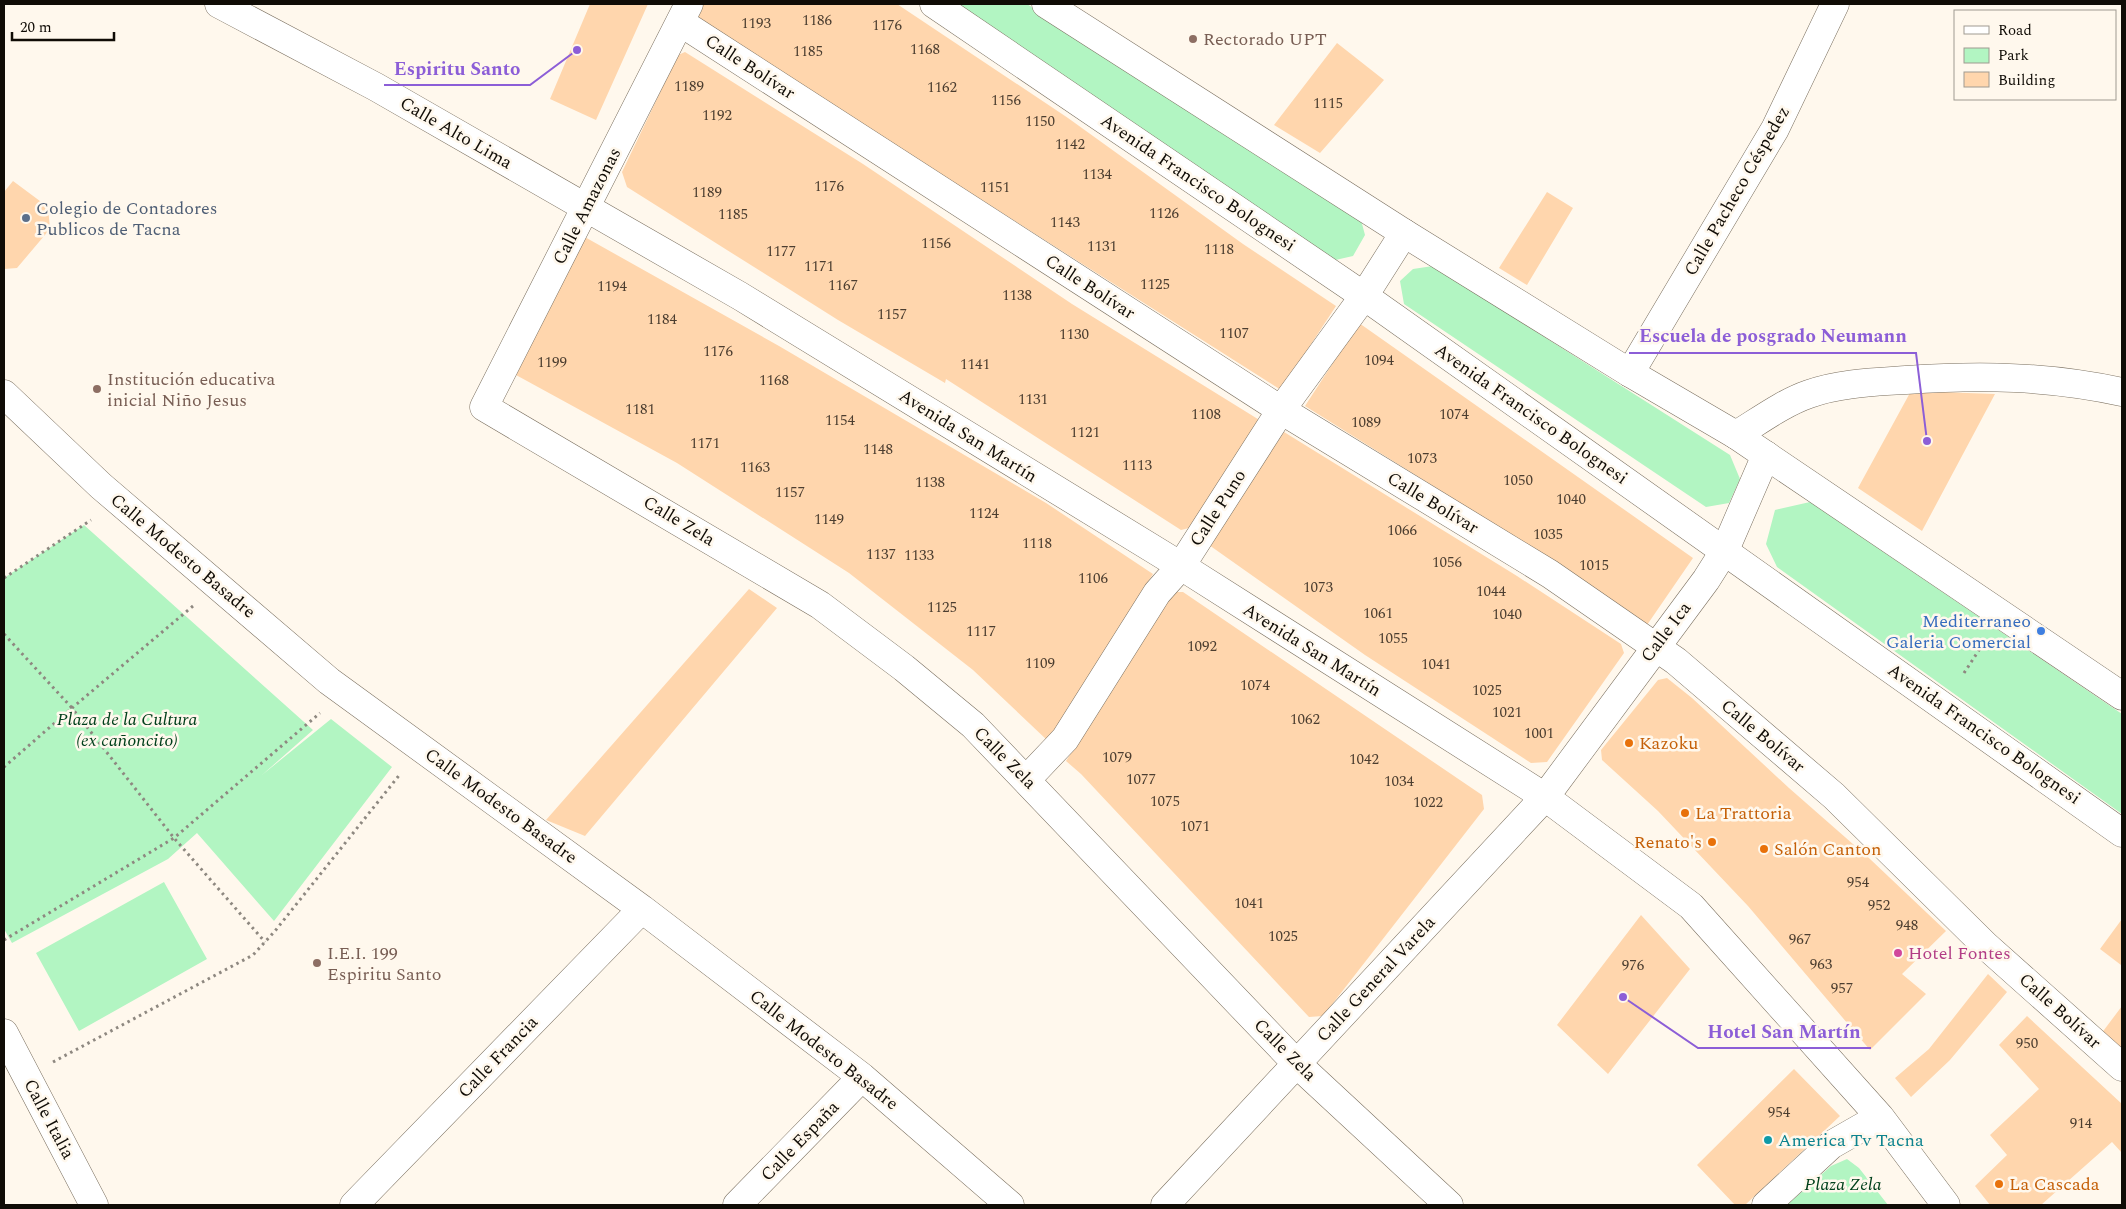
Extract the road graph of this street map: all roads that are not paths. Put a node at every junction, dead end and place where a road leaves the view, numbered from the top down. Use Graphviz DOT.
graph roads {
  1 [pos="219,4"];
  2 [pos="934,4"];
  3 [pos="1046,4"];
  4 [pos="1835,4"];
  5 [pos="684,13"];
  6 [pos="586,208"];
  7 [pos="1404,233"];
  8 [pos="1364,296"];
  9 [pos="1630,373"];
  10 [pos="2122,392"];
  11 [pos="4,394"];
  12 [pos="484,407"];
  13 [pos="1281,410"];
  14 [pos="1736,435"];
  15 [pos="1766,455"];
  16 [pos="1725,550"];
  17 [pos="1181,566"];
  18 [pos="1654,648"];
  19 [pos="2122,696"];
  20 [pos="1027,779"];
  21 [pos="1545,797"];
  22 [pos="2122,832"];
  23 [pos="642,909"];
  24 [pos="4,1033"];
  25 [pos="1297,1064"];
  26 [pos="2122,1067"];
  27 [pos="862,1077"];
  28 [pos="1880,1116"];
  29 [pos="94,1205"];
  30 [pos="354,1205"];
  31 [pos="737,1205"];
  32 [pos="1010,1205"];
  33 [pos="1165,1205"];
  34 [pos="1449,1205"];
  35 [pos="1766,1205"];
  36 [pos="1946,1205"];
  1 -- 6 [label="street, Calle Alto Lima"];
  2 -- 8 [label="street, Avenida Francisco Bolognesi"];
  3 -- 7 [label="street"];
  4 -- 9 [label="street, Calle Pacheco Céspedez"];
  5 -- 6 [label="street, Calle Amazonas"];
  5 -- 13 [label="street, Calle Bolívar"];
  6 -- 12 [label="street, Calle Amazonas"];
  6 -- 17 [label="street, Avenida San Martín"];
  7 -- 8 [label="street, Calle Puno"];
  7 -- 9 [label="street"];
  8 -- 13 [label="street, Calle Puno"];
  8 -- 16 [label="street, Avenida Francisco Bolognesi"];
  9 -- 14 [label="street"];
  10 -- 14 [label="street"];
  11 -- 23 [label="street, Calle Modesto Basadre"];
  12 -- 20 [label="street, Calle Zela"];
  13 -- 17 [label="street, Calle Puno"];
  13 -- 18 [label="street, Calle Bolívar"];
  14 -- 15 [label="street"];
  15 -- 16 [label="street, Calle Ica"];
  15 -- 19 [label="street"];
  16 -- 18 [label="street, Calle Ica"];
  16 -- 22 [label="street, Avenida Francisco Bolognesi"];
  17 -- 20 [label="street, Calle Puno"];
  17 -- 21 [label="street, Avenida San Martín"];
  18 -- 21 [label="street, Calle Ica"];
  18 -- 26 [label="street, Calle Bolívar"];
  20 -- 25 [label="street, Calle Zela"];
  21 -- 25 [label="street, Calle General Varela"];
  21 -- 28 [label="street, Avenida San Martín"];
  23 -- 27 [label="street, Calle Modesto Basadre"];
  23 -- 30 [label="street, Calle Francia"];
  24 -- 29 [label="street, Calle Italia"];
  25 -- 33 [label="street, Calle General Varela"];
  25 -- 34 [label="street, Calle Zela"];
  27 -- 31 [label="street, Calle España"];
  27 -- 32 [label="street, Calle Modesto Basadre"];
  28 -- 35 [label="street"];
  28 -- 36 [label="street, Avenida San Martín"];
}
